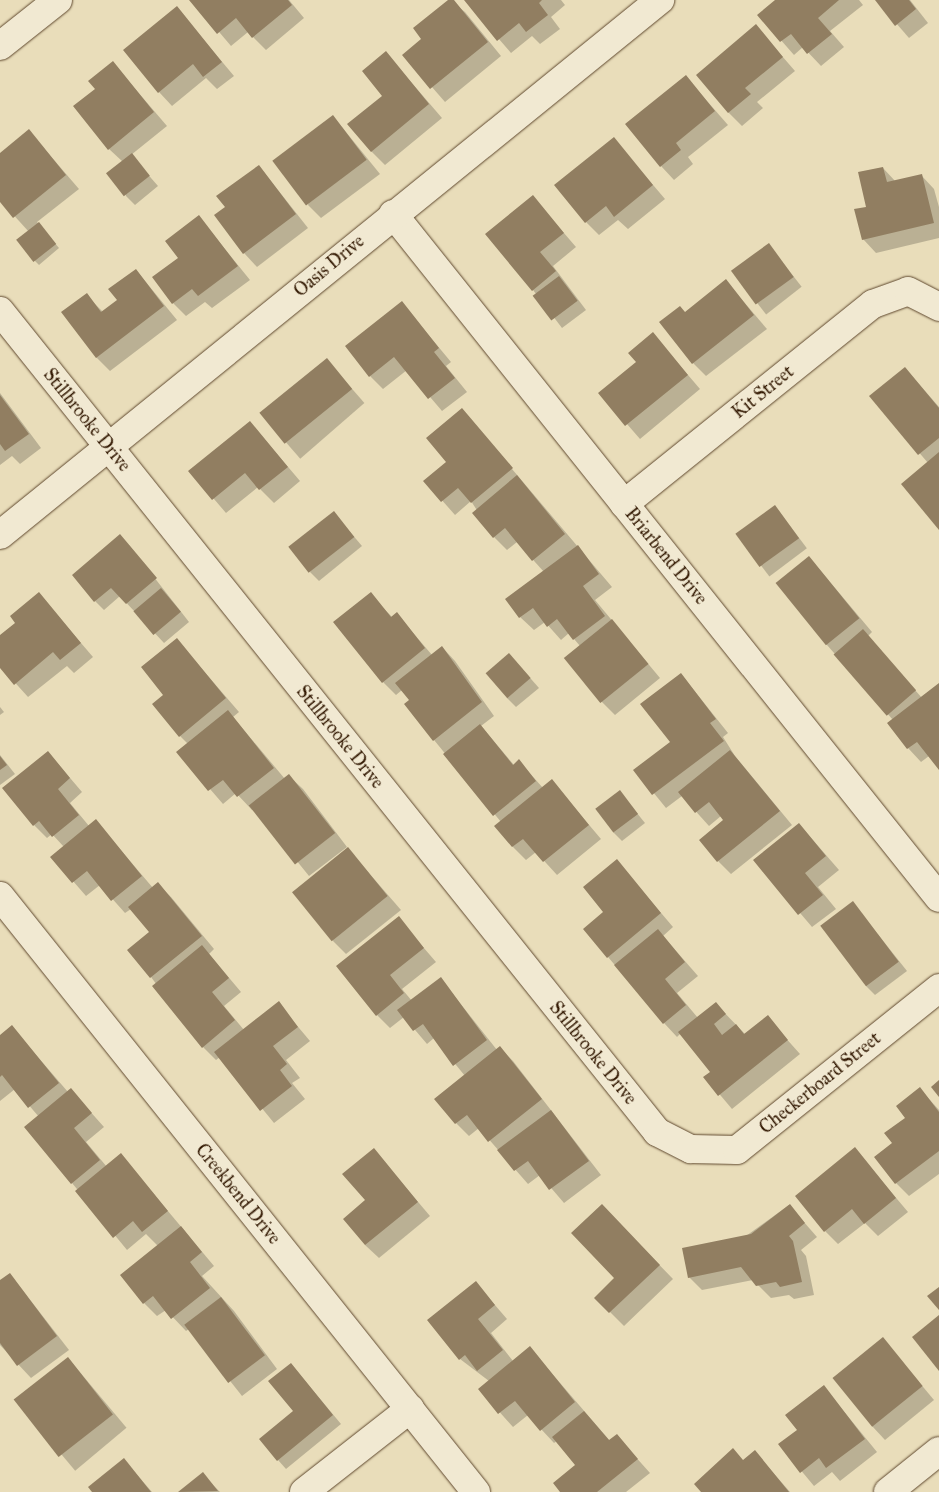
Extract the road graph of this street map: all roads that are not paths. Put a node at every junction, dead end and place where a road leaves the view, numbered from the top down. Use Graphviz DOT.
graph roads {
  1 [pos="58,0"];
  2 [pos="660,0"];
  3 [pos="0,46"];
  4 [pos="392,214"];
  5 [pos="939,307"];
  6 [pos="0,311"];
  7 [pos="110,448"];
  8 [pos="624,504"];
  9 [pos="0,535"];
  10 [pos="0,896"];
  11 [pos="939,898"];
  12 [pos="939,988"];
  13 [pos="691,1149"];
  14 [pos="410,1409"];
  15 [pos="939,1451"];
  16 [pos="304,1492"];
  17 [pos="476,1492"];
  18 [pos="888,1492"];
  1 -- 3 [label="street"];
  2 -- 4 [label="street, Oasis Drive"];
  4 -- 7 [label="street, Oasis Drive"];
  4 -- 8 [label="street, Briarbend Drive"];
  5 -- 8 [label="street, Kit Street"];
  6 -- 7 [label="street, Stillbrooke Drive"];
  7 -- 9 [label="street, Oasis Drive"];
  7 -- 13 [label="street, Stillbrooke Drive"];
  8 -- 11 [label="street, Briarbend Drive"];
  10 -- 14 [label="street, Creekbend Drive"];
  12 -- 13 [label="street, Checkerboard Street"];
  14 -- 16 [label="street"];
  14 -- 17 [label="street, Creekbend Drive"];
  15 -- 18 [label="street"];
}
